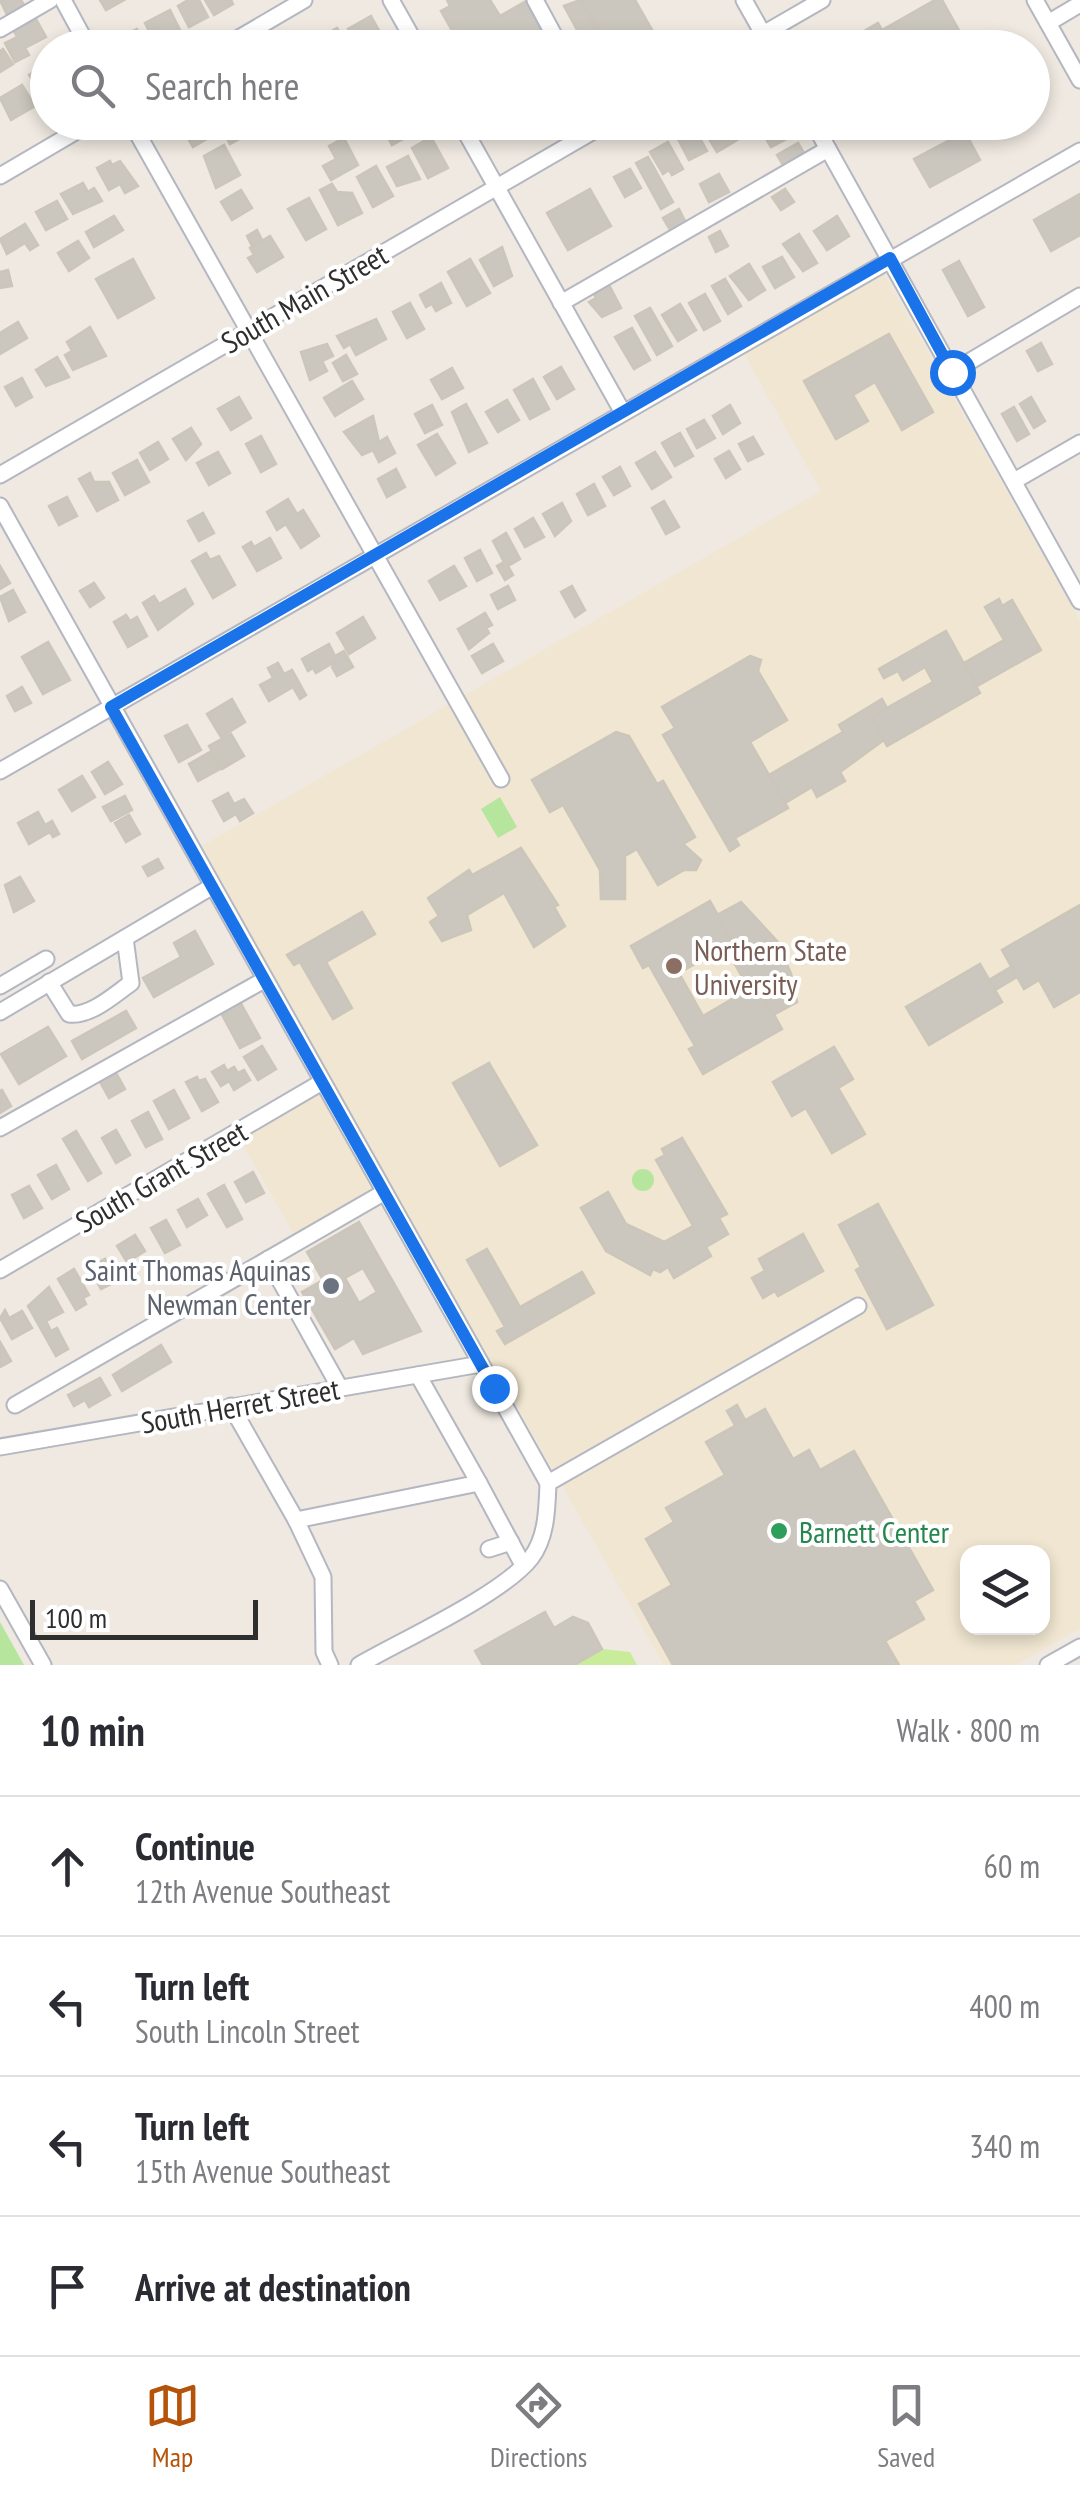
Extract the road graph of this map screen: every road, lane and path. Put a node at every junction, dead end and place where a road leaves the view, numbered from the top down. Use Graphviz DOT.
graph roads {
  1 [pos="50,0"];
  2 [pos="63,0"];
  3 [pos="304,0"];
  4 [pos="392,0"];
  5 [pos="557,0"];
  6 [pos="744,0"];
  7 [pos="822,0"];
  8 [pos="1035,0"];
  9 [pos="1080,4"];
  10 [pos="537,5"];
  11 [pos="1048,23"];
  12 [pos="0,29"];
  13 [pos="79,30"];
  14 [pos="253,30"];
  15 [pos="408,30"];
  16 [pos="552,30"];
  17 [pos="761,30"];
  18 [pos="782,30"];
  19 [pos="1080,80"];
  20 [pos="61,140"];
  21 [pos="141,140"];
  22 [pos="470,140"];
  23 [pos="577,140"];
  24 [pos="823,140"];
  25 [pos="828,149"];
  26 [pos="1080,151"];
  27 [pos="0,176"];
  28 [pos="496,188"];
  29 [pos="890,258"];
  30 [pos="1080,296"];
  31 [pos="561,302"];
  32 [pos="249,330"];
  33 [pos="952,372"];
  34 [pos="622,411"];
  35 [pos="1080,442"];
  36 [pos="0,476"];
  37 [pos="1014,481"];
  38 [pos="0,506"];
  39 [pos="374,555"];
  40 [pos="1080,602"];
  41 [pos="111,707"];
  42 [pos="0,771"];
  43 [pos="501,778"];
  44 [pos="211,887"];
  45 [pos="125,938"];
  46 [pos="46,959"];
  47 [pos="264,980"];
  48 [pos="49,982"];
  49 [pos="0,986"];
  50 [pos="0,1012"];
  51 [pos="322,1082"];
  52 [pos="0,1128"];
  53 [pos="384,1192"];
  54 [pos="268,1259"];
  55 [pos="0,1270"];
  56 [pos="858,1306"];
  57 [pos="481,1364"];
  58 [pos="418,1375"];
  59 [pos="340,1388"];
  60 [pos="15,1405"];
  61 [pos="231,1406"];
  62 [pos="0,1448"];
  63 [pos="478,1483"];
  64 [pos="548,1483"];
  65 [pos="296,1520"];
  66 [pos="510,1542"];
  67 [pos="489,1549"];
  68 [pos="524,1565"];
  69 [pos="0,1589"];
  70 [pos="1080,1647"];
  71 [pos="42,1665"];
  72 [pos="330,1665"];
  73 [pos="358,1665"];
  74 [pos="1048,1665"];
  1 -- 12 [label="street"];
  2 -- 13 [label="street"];
  3 -- 14 [label="street"];
  4 -- 15 [label="street"];
  5 -- 10 [label="street"];
  6 -- 17 [label="street"];
  7 -- 18 [label="street"];
  8 -- 11 [label="street"];
  9 -- 11 [label="street"];
  10 -- 16 [label="street"];
  11 -- 19 [label="street"];
  20 -- 27 [label="street"];
  21 -- 32 [label="street"];
  22 -- 28 [label="street"];
  23 -- 28 [label="street, South Main Street"];
  24 -- 25 [label="street"];
  25 -- 29 [label="street"];
  25 -- 31 [label="street"];
  26 -- 29 [label="street"];
  28 -- 31 [label="street"];
  28 -- 32 [label="street, South Main Street"];
  29 -- 33 [label="street"];
  29 -- 34 [label="street"];
  30 -- 33 [label="street"];
  31 -- 34 [label="street"];
  32 -- 36 [label="street, South Main Street"];
  32 -- 39 [label="street"];
  33 -- 37 [label="street"];
  34 -- 39 [label="street"];
  35 -- 37 [label="street"];
  37 -- 40 [label="street"];
  38 -- 41 [label="street"];
  39 -- 41 [label="street"];
  39 -- 43 [label="street"];
  41 -- 42 [label="street"];
  41 -- 44 [label="street"];
  44 -- 45 [label="street"];
  44 -- 47 [label="street"];
  45 -- 48 [label="street"];
  45 -- 48 [label="street"];
  46 -- 49 [label="street"];
  47 -- 51 [label="street"];
  47 -- 52 [label="street"];
  48 -- 50 [label="street"];
  51 -- 53 [label="street"];
  51 -- 55 [label="street, South Grant Street"];
  53 -- 54 [label="street"];
  53 -- 57 [label="street"];
  54 -- 59 [label="street"];
  54 -- 60 [label="street"];
  56 -- 64 [label="street"];
  57 -- 58 [label="street, South Herret Street"];
  57 -- 64 [label="street"];
  58 -- 59 [label="street, South Herret Street"];
  58 -- 63 [label="street"];
  59 -- 61 [label="street, South Herret Street"];
  61 -- 62 [label="street, South Herret Street"];
  61 -- 65 [label="street"];
  63 -- 65 [label="street"];
  63 -- 66 [label="street"];
  64 -- 68 [label="street"];
  65 -- 72 [label="street"];
  66 -- 67 [label="street"];
  66 -- 68 [label="street"];
  68 -- 73 [label="street"];
  69 -- 71 [label="street"];
  70 -- 74 [label="street"];
}
